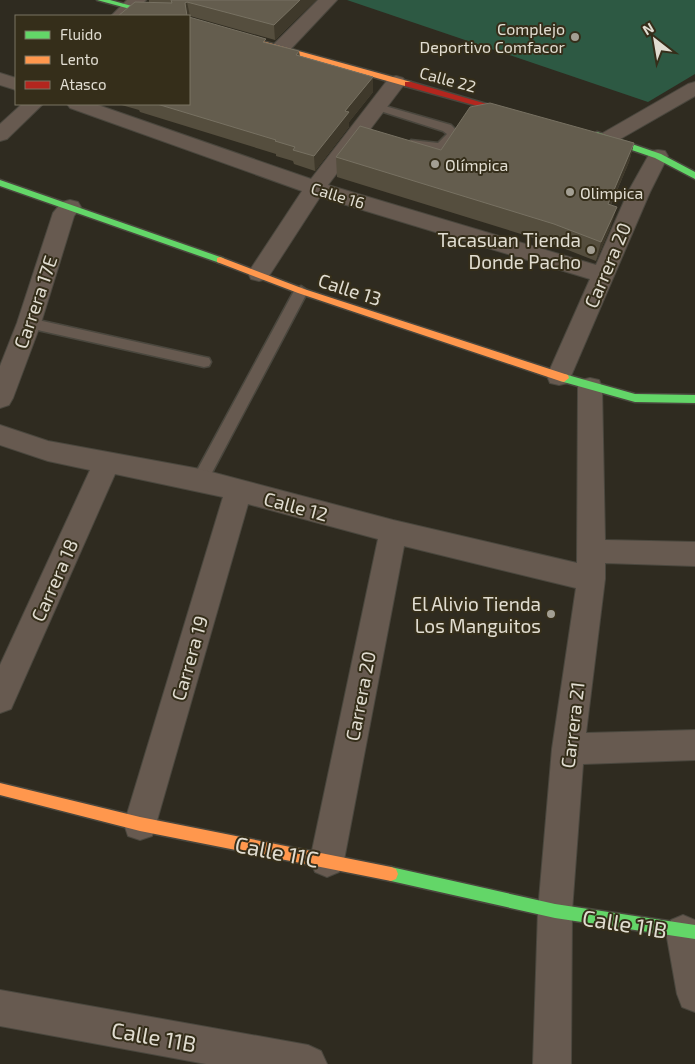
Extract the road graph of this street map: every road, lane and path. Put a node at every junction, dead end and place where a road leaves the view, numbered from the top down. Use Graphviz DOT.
graph roads {
  1 [pos="101,0"];
  2 [pos="328,0"];
  3 [pos="128,8"];
  4 [pos="160,15"];
  5 [pos="190,23"];
  6 [pos="281,48"];
  7 [pos="0,78"];
  8 [pos="396,82"];
  9 [pos="15,84"];
  10 [pos="695,88"];
  11 [pos="33,105"];
  12 [pos="80,105"];
  13 [pos="378,106"];
  14 [pos="525,116"];
  15 [pos="0,135"];
  16 [pos="599,136"];
  17 [pos="405,140"];
  18 [pos="658,156"];
  19 [pos="695,176"];
  20 [pos="0,183"];
  21 [pos="315,188"];
  22 [pos="70,207"];
  23 [pos="258,273"];
  24 [pos="602,275"];
  25 [pos="301,291"];
  26 [pos="29,323"];
  27 [pos="204,362"];
  28 [pos="559,376"];
  29 [pos="590,387"];
  30 [pos="0,398"];
  31 [pos="695,399"];
  32 [pos="0,436"];
  33 [pos="107,462"];
  34 [pos="200,480"];
  35 [pos="238,491"];
  36 [pos="393,532"];
  37 [pos="695,554"];
  38 [pos="592,565"];
  39 [pos="0,699"];
  40 [pos="695,745"];
  41 [pos="568,749"];
  42 [pos="0,789"];
  43 [pos="140,824"];
  44 [pos="327,860"];
  45 [pos="555,911"];
  46 [pos="689,932"];
  47 [pos="695,994"];
  48 [pos="0,1008"];
  49 [pos="308,1064"];
  50 [pos="552,1064"];
  1 -- 3 [label="street"];
  2 -- 6 [label="street"];
  3 -- 4 [label="street"];
  5 -- 6 [label="street, Calle 22"];
  6 -- 8 [label="street, Calle 22"];
  7 -- 9 [label="street"];
  8 -- 13 [label="street"];
  8 -- 14 [label="street, Calle 22"];
  10 -- 16 [label="street"];
  11 -- 15 [label="street"];
  12 -- 21 [label="street, Calle 16"];
  13 -- 17 [label="lane"];
  13 -- 21 [label="street"];
  16 -- 18 [label="street"];
  18 -- 19 [label="street"];
  18 -- 24 [label="street, Carrera 20"];
  20 -- 22 [label="street, Calle 13"];
  21 -- 23 [label="street"];
  21 -- 24 [label="street, Calle 16"];
  22 -- 23 [label="street, Calle 13"];
  22 -- 26 [label="street, Carrera 17E"];
  23 -- 25 [label="street, Calle 13"];
  24 -- 28 [label="street, Carrera 20"];
  25 -- 28 [label="street, Calle 13"];
  25 -- 34 [label="lane"];
  26 -- 27 [label="lane"];
  26 -- 30 [label="street, Carrera 17E"];
  28 -- 29 [label="street, Calle 13"];
  29 -- 31 [label="street, Calle 13"];
  29 -- 38 [label="street, Carrera 21"];
  32 -- 33 [label="street, Calle 12"];
  33 -- 34 [label="street, Calle 12"];
  33 -- 39 [label="street, Carrera 18"];
  34 -- 35 [label="street, Calle 12"];
  35 -- 36 [label="street, Calle 12"];
  35 -- 43 [label="street, Carrera 19"];
  36 -- 38 [label="street, Calle 12"];
  36 -- 44 [label="street, Carrera 20"];
  37 -- 38 [label="street, Calle 12"];
  38 -- 41 [label="street, Carrera 21"];
  40 -- 41 [label="street"];
  41 -- 45 [label="street, Carrera 21"];
  42 -- 43 [label="street, Calle 11C"];
  43 -- 44 [label="street, Calle 11C"];
  44 -- 45 [label="street, Calle 11C"];
  45 -- 46 [label="street, Calle 11B"];
  45 -- 50 [label="street, Carrera 21"];
  46 -- 47 [label="street"];
  48 -- 49 [label="street, Calle 11B"];
}
